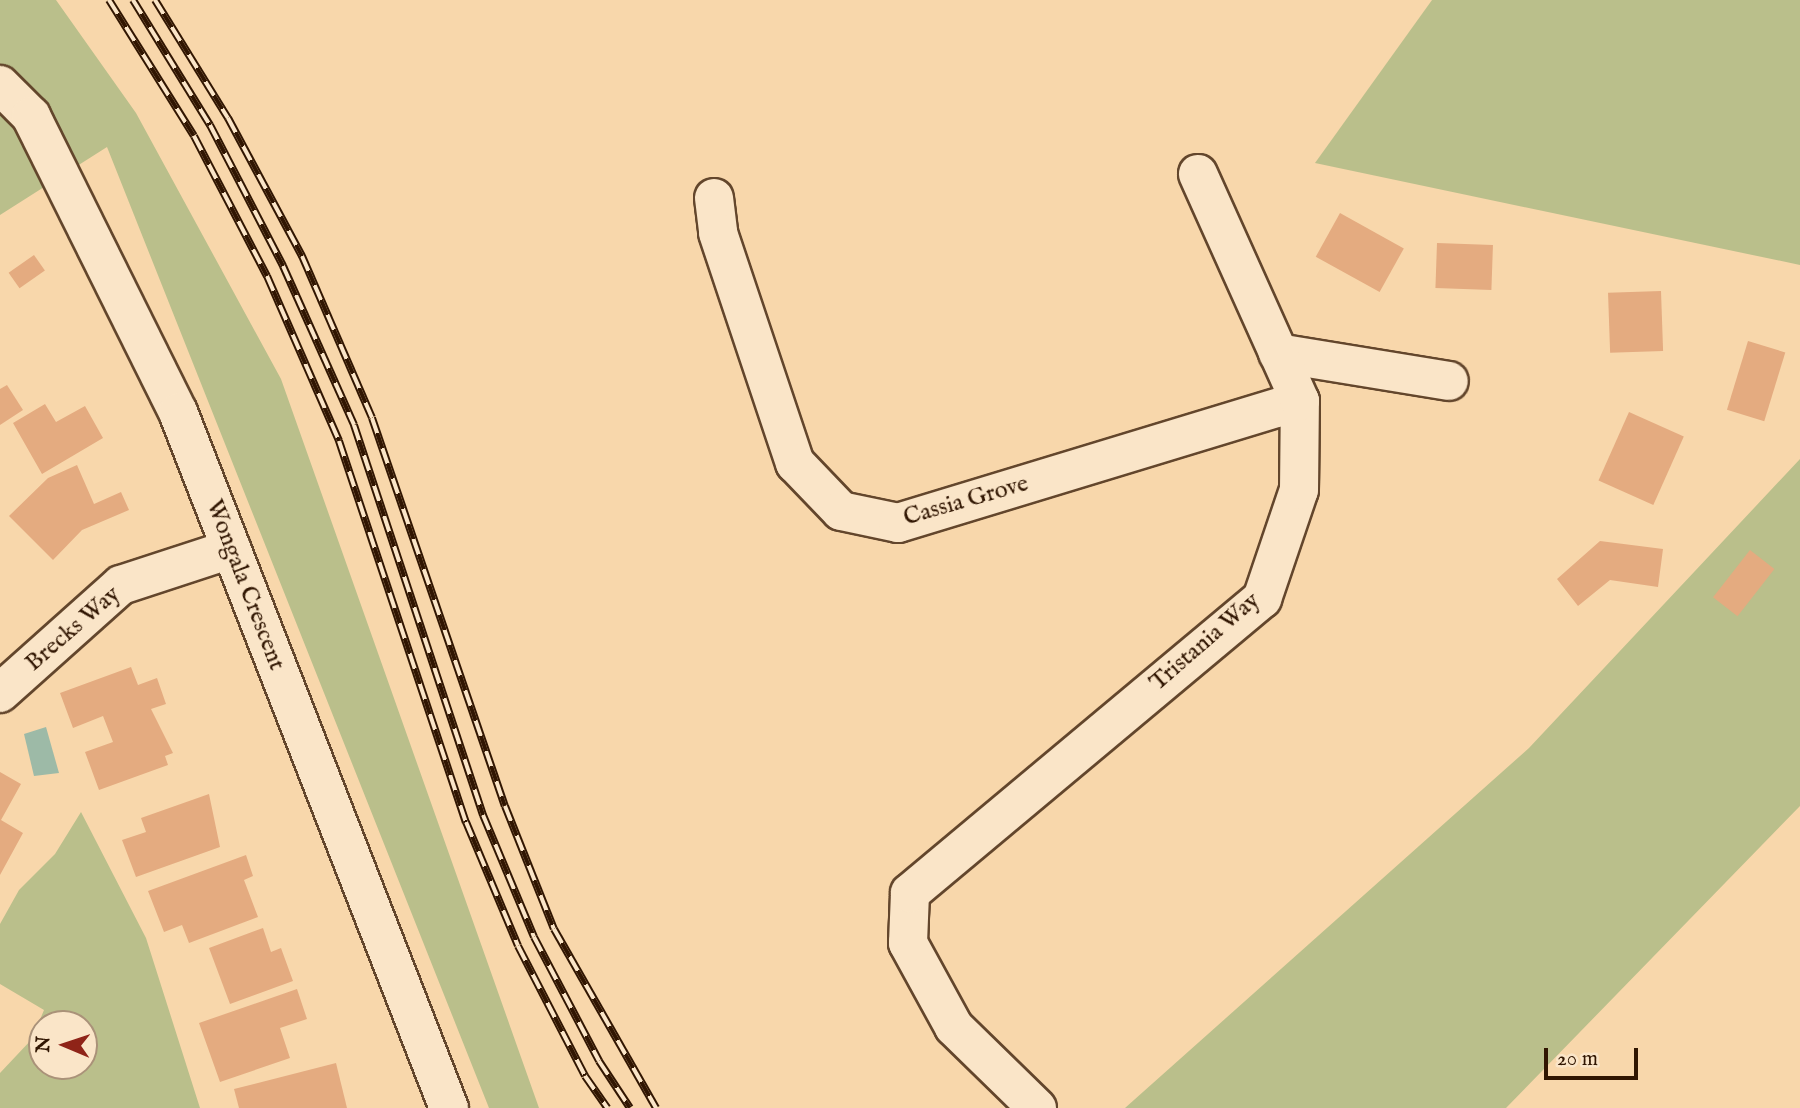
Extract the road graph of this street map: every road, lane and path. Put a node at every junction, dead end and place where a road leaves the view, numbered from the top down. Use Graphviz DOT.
graph roads {
  1 [pos="0,85"];
  2 [pos="1198,174"];
  3 [pos="714,198"];
  4 [pos="1278,353"];
  5 [pos="1449,381"];
  6 [pos="1300,401"];
  7 [pos="231,549"];
  8 [pos="0,693"];
  9 [pos="449,1108"];
  10 [pos="1037,1108"];
  1 -- 7 [label="street, Wongala Crescent"];
  2 -- 4 [label="street, Tristania Way"];
  3 -- 6 [label="street, Cassia Grove"];
  4 -- 5 [label="street"];
  4 -- 6 [label="street, Tristania Way"];
  6 -- 10 [label="street, Tristania Way"];
  7 -- 8 [label="street, Brecks Way"];
  7 -- 9 [label="street, Wongala Crescent"];
}
